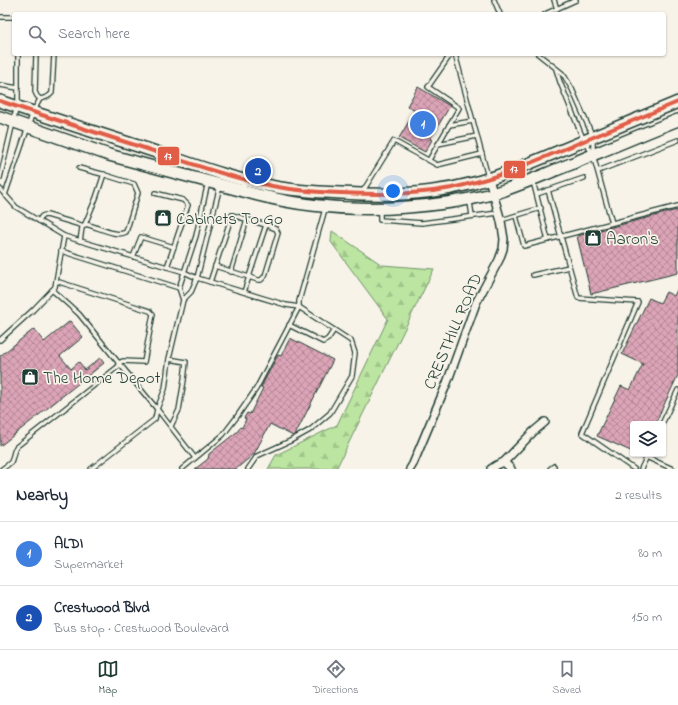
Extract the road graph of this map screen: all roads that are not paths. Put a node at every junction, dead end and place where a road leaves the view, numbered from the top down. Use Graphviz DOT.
graph roads {
  1 [pos="494,0"];
  2 [pos="554,0"];
  3 [pos="576,0"];
  4 [pos="557,9"];
  5 [pos="499,12"];
  6 [pos="550,12"];
  7 [pos="0,17"];
  8 [pos="12,17"];
  9 [pos="18,56"];
  10 [pos="36,56"];
  11 [pos="54,56"];
  12 [pos="450,56"];
  13 [pos="456,56"];
  14 [pos="540,56"];
  15 [pos="556,69"];
  16 [pos="0,85"];
  17 [pos="18,88"];
  18 [pos="40,99"];
  19 [pos="0,101"];
  20 [pos="678,102"];
  21 [pos="17,107"];
  22 [pos="34,112"];
  23 [pos="678,112"];
  24 [pos="0,116"];
  25 [pos="678,120"];
  26 [pos="14,121"];
  27 [pos="473,121"];
  28 [pos="28,126"];
  29 [pos="449,126"];
  30 [pos="477,136"];
  31 [pos="588,139"];
  32 [pos="678,140"];
  33 [pos="438,144"];
  34 [pos="607,149"];
  35 [pos="482,154"];
  36 [pos="593,155"];
  37 [pos="429,160"];
  38 [pos="79,168"];
  39 [pos="211,170"];
  40 [pos="598,171"];
  41 [pos="104,174"];
  42 [pos="224,174"];
  43 [pos="0,178"];
  44 [pos="584,178"];
  45 [pos="489,179"];
  46 [pos="533,180"];
  47 [pos="208,182"];
  48 [pos="220,185"];
  49 [pos="0,189"];
  50 [pos="548,190"];
  51 [pos="155,193"];
  52 [pos="361,194"];
  53 [pos="492,194"];
  54 [pos="537,194"];
  55 [pos="5,195"];
  56 [pos="381,195"];
  57 [pos="470,199"];
  58 [pos="678,206"];
  59 [pos="326,208"];
  60 [pos="541,208"];
  61 [pos="380,209"];
  62 [pos="498,213"];
  63 [pos="472,216"];
  64 [pos="516,216"];
  65 [pos="247,219"];
  66 [pos="39,221"];
  67 [pos="501,221"];
  68 [pos="612,223"];
  69 [pos="84,225"];
  70 [pos="266,225"];
  71 [pos="64,236"];
  72 [pos="561,236"];
  73 [pos="548,240"];
  74 [pos="80,241"];
  75 [pos="174,247"];
  76 [pos="61,250"];
  77 [pos="133,257"];
  78 [pos="215,266"];
  79 [pos="167,267"];
  80 [pos="569,267"];
  81 [pos="184,272"];
  82 [pos="231,272"];
  83 [pos="533,275"];
  84 [pos="197,278"];
  85 [pos="249,278"];
  86 [pos="56,281"];
  87 [pos="210,282"];
  88 [pos="179,288"];
  89 [pos="52,290"];
  90 [pos="244,292"];
  91 [pos="183,300"];
  92 [pos="299,307"];
  93 [pos="289,325"];
  94 [pos="334,330"];
  95 [pos="0,340"];
  96 [pos="169,359"];
  97 [pos="119,364"];
  98 [pos="678,390"];
  99 [pos="157,409"];
  100 [pos="663,421"];
  101 [pos="545,422"];
  102 [pos="171,426"];
  103 [pos="646,457"];
  104 [pos="649,457"];
  105 [pos="195,458"];
  106 [pos="504,462"];
  107 [pos="554,466"];
  108 [pos="2,469"];
  109 [pos="91,469"];
  110 [pos="182,469"];
  111 [pos="248,469"];
  112 [pos="410,469"];
  113 [pos="491,469"];
  114 [pos="511,469"];
  115 [pos="550,469"];
  116 [pos="634,469"];
  117 [pos="640,469"];
  118 [pos="673,469"];
  1 -- 5 [label="lane"];
  2 -- 4 [label="lane"];
  3 -- 4 [label="lane"];
  4 -- 6 [label="lane"];
  7 -- 8 [label="lane"];
  9 -- 17 [label="lane"];
  10 -- 18 [label="lane"];
  11 -- 18 [label="lane"];
  12 -- 29 [label="lane"];
  13 -- 27 [label="lane"];
  14 -- 15 [label="lane"];
  15 -- 31 [label="lane"];
  15 -- 31 [label="lane"];
  16 -- 17 [label="lane"];
  17 -- 21 [label="lane"];
  18 -- 22 [label="lane"];
  19 -- 21 [label="main road"];
  20 -- 31 [label="main road"];
  21 -- 22 [label="main road"];
  21 -- 26 [label="lane"];
  22 -- 28 [label="lane"];
  22 -- 39 [label="main road"];
  23 -- 34 [label="main road"];
  24 -- 26 [label="main road"];
  25 -- 34 [label="main road"];
  26 -- 28 [label="main road"];
  26 -- 43 [label="lane"];
  27 -- 29 [label="lane"];
  27 -- 30 [label="lane"];
  28 -- 47 [label="main road"];
  28 -- 55 [label="lane"];
  29 -- 33 [label="lane"];
  30 -- 33 [label="lane"];
  30 -- 35 [label="lane"];
  31 -- 36 [label="lane"];
  31 -- 36 [label="lane"];
  31 -- 45 [label="main road"];
  32 -- 40 [label="lane"];
  33 -- 37 [label="lane"];
  34 -- 36 [label="main road"];
  35 -- 37 [label="lane"];
  35 -- 45 [label="lane"];
  36 -- 40 [label="lane"];
  36 -- 46 [label="main road"];
  37 -- 52 [label="lane"];
  38 -- 41 [label="lane"];
  39 -- 42 [label="main road"];
  39 -- 47 [label="lane"];
  40 -- 68 [label="lane"];
  41 -- 69 [label="lane"];
  41 -- 69 [label="lane"];
  42 -- 48 [label="lane"];
  42 -- 52 [label="main road"];
  44 -- 50 [label="lane"];
  45 -- 53 [label="street, CRESTHILL ROAD"];
  45 -- 56 [label="main road"];
  46 -- 53 [label="main road"];
  46 -- 54 [label="lane"];
  47 -- 48 [label="main road"];
  47 -- 81 [label="lane"];
  48 -- 59 [label="main road"];
  48 -- 84 [label="lane"];
  49 -- 55 [label="lane"];
  50 -- 54 [label="lane"];
  50 -- 72 [label="lane"];
  51 -- 75 [label="lane"];
  52 -- 56 [label="main road"];
  53 -- 57 [label="main road"];
  53 -- 62 [label="street, CRESTHILL ROAD"];
  54 -- 60 [label="lane"];
  55 -- 66 [label="lane"];
  56 -- 61 [label="main road"];
  57 -- 61 [label="main road"];
  57 -- 63 [label="lane"];
  58 -- 68 [label="lane"];
  59 -- 61 [label="main road"];
  59 -- 92 [label="lane"];
  60 -- 64 [label="lane"];
  60 -- 73 [label="lane"];
  61 -- 63 [label="lane"];
  62 -- 63 [label="lane"];
  62 -- 67 [label="street, CRESTHILL ROAD"];
  64 -- 67 [label="lane"];
  64 -- 73 [label="lane"];
  65 -- 70 [label="lane"];
  65 -- 78 [label="lane"];
  65 -- 82 [label="lane"];
  66 -- 69 [label="lane"];
  66 -- 71 [label="lane"];
  67 -- 112 [label="street, CRESTHILL ROAD"];
  68 -- 72 [label="lane"];
  69 -- 74 [label="lane"];
  70 -- 85 [label="lane"];
  70 -- 85 [label="lane"];
  71 -- 74 [label="lane"];
  71 -- 76 [label="lane"];
  72 -- 73 [label="lane"];
  72 -- 80 [label="lane"];
  74 -- 77 [label="lane"];
  75 -- 77 [label="lane"];
  75 -- 79 [label="lane"];
  76 -- 86 [label="lane"];
  76 -- 88 [label="lane"];
  77 -- 79 [label="lane"];
  78 -- 82 [label="lane"];
  78 -- 87 [label="lane"];
  79 -- 81 [label="lane"];
  80 -- 83 [label="lane"];
  80 -- 116 [label="lane"];
  81 -- 84 [label="lane"];
  81 -- 88 [label="lane"];
  82 -- 85 [label="lane"];
  84 -- 87 [label="lane"];
  84 -- 91 [label="lane"];
  85 -- 90 [label="lane"];
  86 -- 89 [label="lane"];
  86 -- 97 [label="lane"];
  87 -- 90 [label="lane"];
  88 -- 91 [label="lane"];
  89 -- 95 [label="lane"];
  89 -- 97 [label="lane"];
  90 -- 92 [label="lane"];
  91 -- 96 [label="lane"];
  92 -- 93 [label="lane"];
  92 -- 94 [label="lane"];
  93 -- 94 [label="lane"];
  93 -- 105 [label="lane"];
  94 -- 111 [label="lane"];
  96 -- 99 [label="lane"];
  96 -- 102 [label="lane"];
  97 -- 99 [label="lane"];
  97 -- 108 [label="lane"];
  98 -- 100 [label="lane"];
  99 -- 102 [label="lane"];
  99 -- 109 [label="lane"];
  101 -- 106 [label="street"];
  102 -- 105 [label="lane"];
  103 -- 117 [label="lane"];
  104 -- 118 [label="lane"];
  105 -- 110 [label="lane"];
  106 -- 113 [label="street"];
  106 -- 114 [label="street"];
  107 -- 115 [label="lane"];
}
